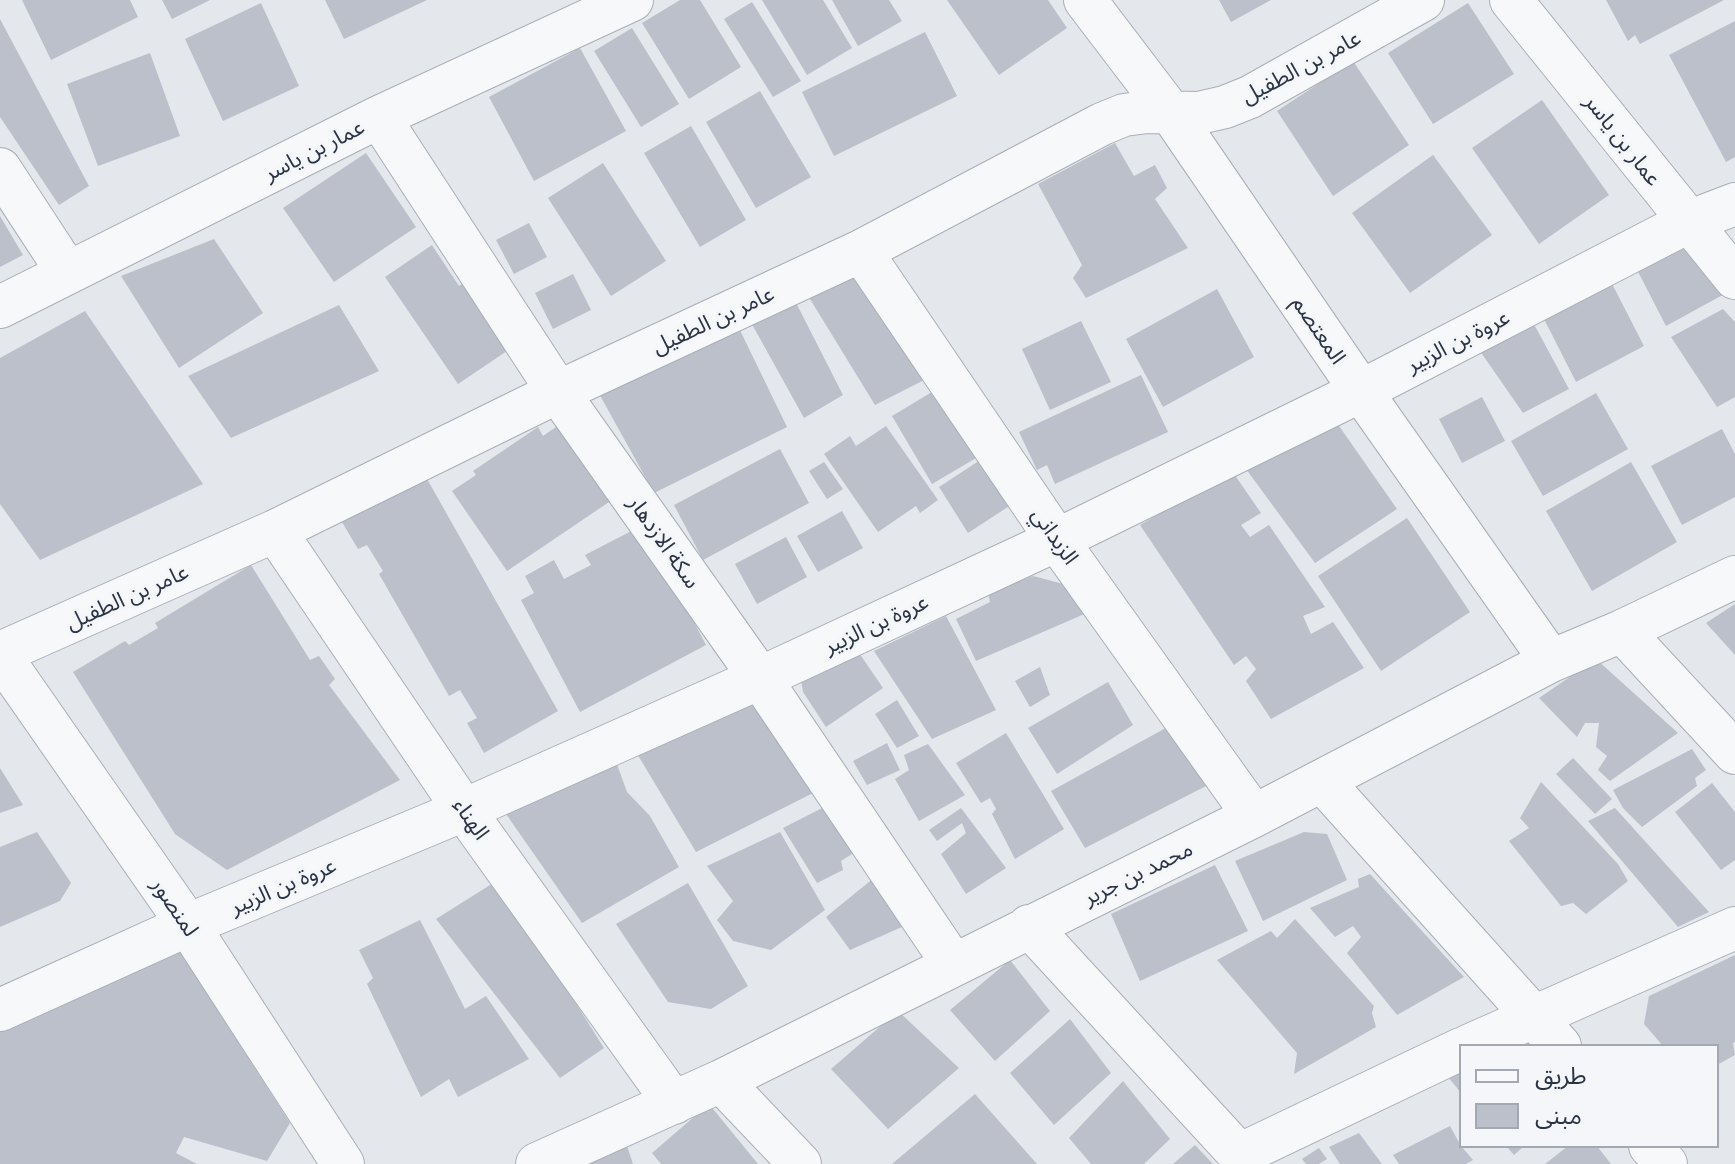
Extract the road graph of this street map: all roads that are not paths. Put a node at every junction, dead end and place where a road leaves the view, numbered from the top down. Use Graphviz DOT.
graph roads {
  1 [pos="632,0"];
  2 [pos="1085,0"];
  3 [pos="1423,0"];
  4 [pos="1511,0"];
  5 [pos="1171,113"];
  6 [pos="379,117"];
  7 [pos="0,169"];
  8 [pos="1735,204"];
  9 [pos="1688,222"];
  10 [pos="861,251"];
  11 [pos="68,273"];
  12 [pos="1735,278"];
  13 [pos="0,307"];
  14 [pos="1361,391"];
  15 [pos="558,392"];
  16 [pos="275,531"];
  17 [pos="1057,540"];
  18 [pos="1735,577"];
  19 [pos="1622,631"];
  20 [pos="0,654"];
  21 [pos="1551,661"];
  22 [pos="760,678"];
  23 [pos="1735,753"];
  24 [pos="1322,781"];
  25 [pos="464,810"];
  26 [pos="1254,816"];
  27 [pos="188,925"];
  28 [pos="1029,926"];
  29 [pos="1735,928"];
  30 [pos="953,964"];
  31 [pos="0,1010"];
  32 [pos="1532,1015"];
  33 [pos="1472,1044"];
  34 [pos="1558,1044"];
  35 [pos="1459,1050"];
  36 [pos="721,1081"];
  37 [pos="674,1103"];
  38 [pos="1652,1148"];
  39 [pos="1244,1159"];
  40 [pos="343,1164"];
  41 [pos="537,1164"];
  42 [pos="800,1164"];
  43 [pos="1666,1164"];
  1 -- 6 [label="street, عمار بن ياسر"];
  2 -- 5 [label="street, المعتصم"];
  3 -- 5 [label="street, عامر بن الطفيل"];
  4 -- 9 [label="street, عمار بن ياسر"];
  5 -- 10 [label="street, عامر بن الطفيل"];
  5 -- 14 [label="street, المعتصم"];
  6 -- 11 [label="street, عمار بن ياسر"];
  6 -- 15 [label="street, سكة الازدهار"];
  7 -- 11 [label="street"];
  8 -- 9 [label="street, عروة بن الزبير"];
  9 -- 12 [label="street, عمار بن ياسر"];
  9 -- 14 [label="street, عروة بن الزبير"];
  10 -- 15 [label="street, عامر بن الطفيل"];
  10 -- 17 [label="street, الزبداني"];
  11 -- 13 [label="street, عمار بن ياسر"];
  14 -- 17 [label="street, عروة بن الزبير"];
  14 -- 21 [label="street, المعتصم"];
  15 -- 16 [label="street, عامر بن الطفيل"];
  15 -- 22 [label="street, سكة الازدهار"];
  16 -- 20 [label="street, عامر بن الطفيل"];
  16 -- 25 [label="street, الهناء"];
  17 -- 22 [label="street, عروة بن الزبير"];
  17 -- 26 [label="street, الزبداني"];
  18 -- 19 [label="street, محمد بن جرير"];
  19 -- 21 [label="street, محمد بن جرير"];
  19 -- 23 [label="street"];
  20 -- 27 [label="street, لمنصور"];
  21 -- 24 [label="street, محمد بن جرير"];
  22 -- 25 [label="street, عروة بن الزبير"];
  22 -- 30 [label="street, سكة الازدهار"];
  24 -- 26 [label="street, محمد بن جرير"];
  24 -- 32 [label="street"];
  25 -- 27 [label="street, عروة بن الزبير"];
  25 -- 37 [label="street, الهناء"];
  26 -- 28 [label="street, محمد بن جرير"];
  27 -- 31 [label="street, عروة بن الزبير"];
  27 -- 40 [label="street, لمنصور"];
  28 -- 30 [label="street, محمد بن جرير"];
  28 -- 39 [label="street"];
  29 -- 32 [label="street"];
  30 -- 36 [label="street, محمد بن جرير"];
  32 -- 33 [label="street"];
  32 -- 34 [label="street"];
  35 -- 39 [label="street"];
  36 -- 37 [label="street, محمد بن جرير"];
  36 -- 42 [label="street"];
  37 -- 41 [label="street, محمد بن جرير"];
  38 -- 43 [label="street"];
}
